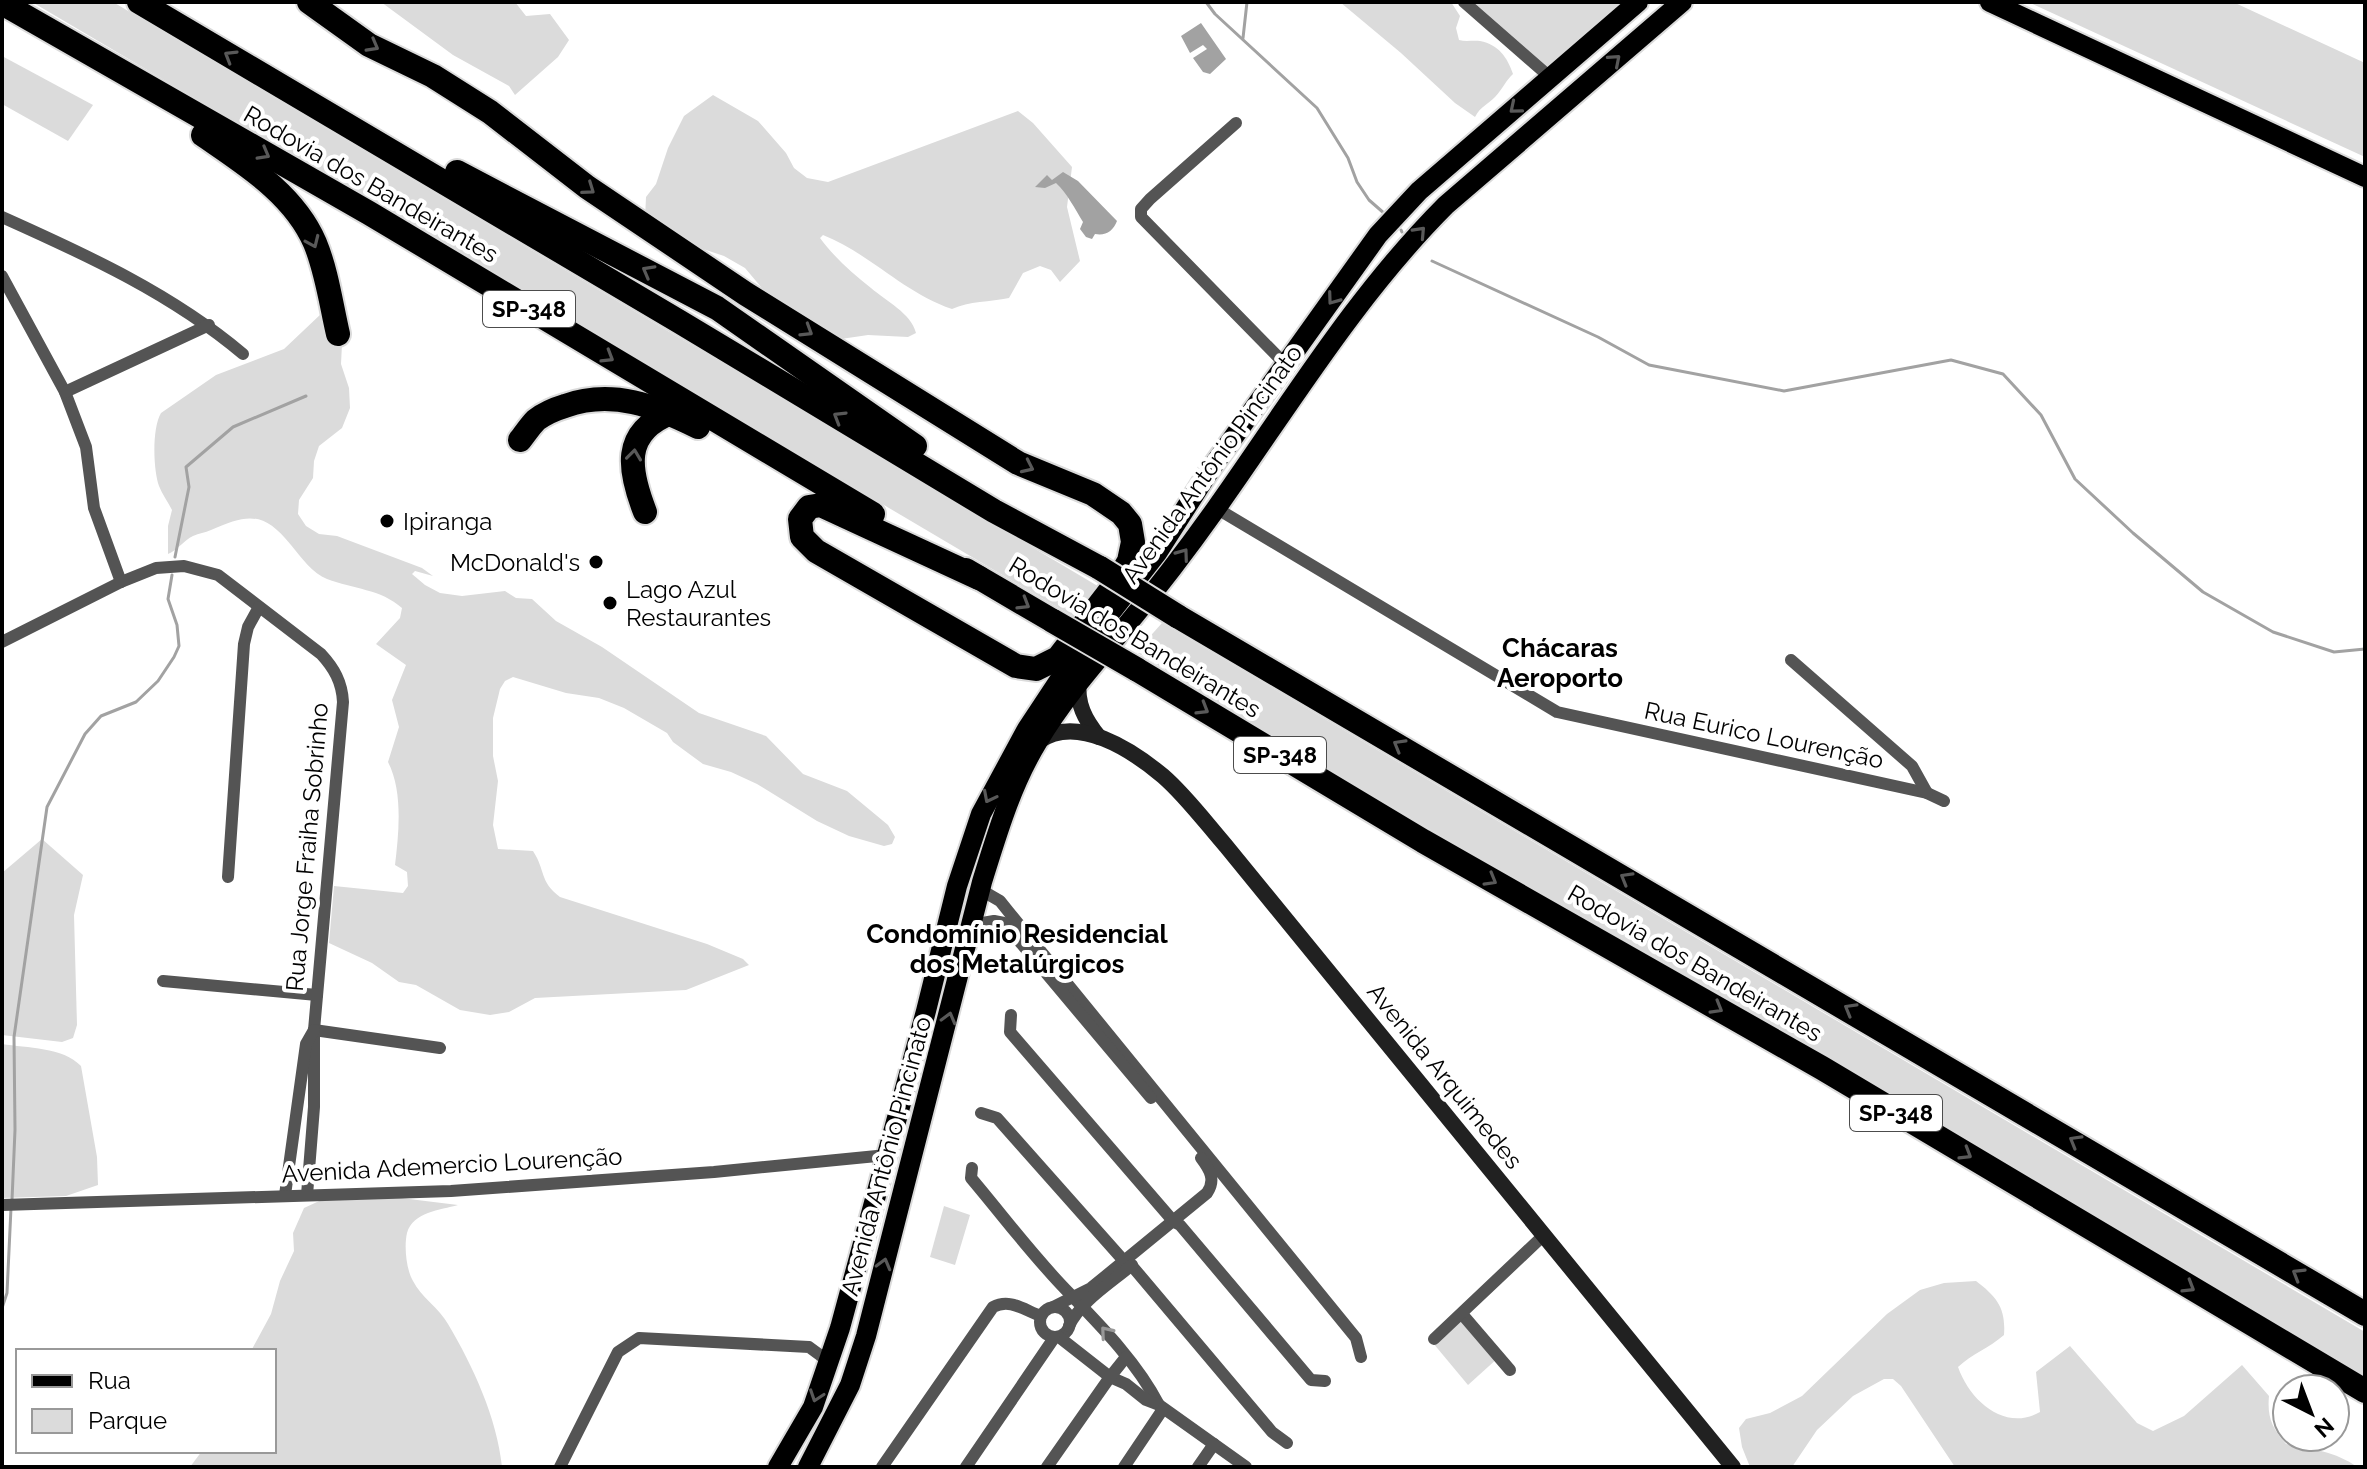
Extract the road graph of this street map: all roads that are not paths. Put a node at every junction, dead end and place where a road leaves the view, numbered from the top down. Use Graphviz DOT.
graph roads {
  1 [pos="139,2"];
  2 [pos="309,2"];
  3 [pos="1464,2"];
  4 [pos="1638,2"];
  5 [pos="1682,2"];
  6 [pos="1990,2"];
  7 [pos="2,3"];
  8 [pos="83,52"];
  9 [pos="1551,78"];
  10 [pos="1587,84"];
  11 [pos="1236,123"];
  12 [pos="2365,177"];
  13 [pos="2,217"];
  14 [pos="1365,254"];
  15 [pos="2,276"];
  16 [pos="209,325"];
  17 [pos="338,334"];
  18 [pos="1337,334"];
  19 [pos="243,354"];
  20 [pos="1317,362"];
  21 [pos="1285,364"];
  22 [pos="65,392"];
  23 [pos="671,413"];
  24 [pos="520,440"];
  25 [pos="799,470"];
  26 [pos="1216,508"];
  27 [pos="645,512"];
  28 [pos="979,578"];
  29 [pos="121,582"];
  30 [pos="259,607"];
  31 [pos="2,642"];
  32 [pos="1791,660"];
  33 [pos="1080,679"];
  34 [pos="1099,737"];
  35 [pos="1036,743"];
  36 [pos="1927,793"];
  37 [pos="1944,801"];
  38 [pos="228,877"];
  39 [pos="981,890"];
  40 [pos="949,915"];
  41 [pos="971,925"];
  42 [pos="163,981"];
  43 [pos="317,995"];
  44 [pos="1011,1015"];
  45 [pos="314,1030"];
  46 [pos="440,1048"];
  47 [pos="981,1113"];
  48 [pos="887,1155"];
  49 [pos="972,1168"];
  50 [pos="1230,1183"];
  51 [pos="285,1195"];
  52 [pos="307,1195"];
  53 [pos="3,1205"];
  54 [pos="1177,1223"];
  55 [pos="1544,1235"];
  56 [pos="858,1263"];
  57 [pos="1128,1263"];
  58 [pos="876,1295"];
  59 [pos="1071,1296"];
  60 [pos="1083,1306"];
  61 [pos="1053,1307"];
  62 [pos="1462,1314"];
  63 [pos="2365,1314"];
  64 [pos="1041,1316"];
  65 [pos="1069,1326"];
  66 [pos="1057,1337"];
  67 [pos="1434,1339"];
  68 [pos="2289,1347"];
  69 [pos="1126,1357"];
  70 [pos="1361,1357"];
  71 [pos="828,1361"];
  72 [pos="1510,1370"];
  73 [pos="1110,1377"];
  74 [pos="1325,1381"];
  75 [pos="850,1385"];
  76 [pos="2365,1391"];
  77 [pos="2365,1404"];
  78 [pos="1161,1407"];
  79 [pos="1287,1443"];
  80 [pos="1214,1444"];
  81 [pos="560,1467"];
  82 [pos="778,1467"];
  83 [pos="808,1467"];
  84 [pos="882,1467"];
  85 [pos="966,1467"];
  86 [pos="1047,1467"];
  87 [pos="1124,1467"];
  88 [pos="1198,1467"];
  89 [pos="1246,1467"];
  90 [pos="1733,1467"];
  63 -- 1 [label="highway, Rodovia dos Bandeirantes / SP-348, one-way, bridge"];
  2 -- 28 [label="highway, one-way"];
  3 -- 9 [label="street"];
  4 -- 9 [label="main road, Avenida Antônio Pincinato"];
  10 -- 5 [label="main road, Avenida Antônio Pincinato, one-way"];
  6 -- 12 [label="main road"];
  7 -- 8 [label="highway, Rodovia dos Bandeirantes / SP-348"];
  8 -- 17 [label="highway, one-way"];
  8 -- 25 [label="highway, Rodovia dos Bandeirantes / SP-348, one-way"];
  9 -- 10 [label="main road"];
  9 -- 14 [label="main road, Avenida Antônio Pincinato, one-way"];
  18 -- 10 [label="main road, Avenida Antônio Pincinato, one-way"];
  11 -- 21 [label="street"];
  13 -- 16 [label="street"];
  14 -- 18 [label="main road"];
  14 -- 21 [label="main road, Avenida Antônio Pincinato, one-way"];
  15 -- 22 [label="street"];
  16 -- 19 [label="street"];
  16 -- 22 [label="street"];
  18 -- 20 [label="main road, Avenida Antônio Pincinato"];
  20 -- 21 [label="main road"];
  20 -- 26 [label="main road, Avenida Antônio Pincinato"];
  21 -- 40 [label="main road, Avenida Antônio Pincinato, one-way"];
  22 -- 29 [label="street"];
  23 -- 24 [label="highway"];
  23 -- 25 [label="highway"];
  27 -- 23 [label="highway, one-way"];
  25 -- 28 [label="highway, Rodovia dos Bandeirantes / SP-348"];
  33 -- 26 [label="main road, Avenida Antônio Pincinato, one-way"];
  26 -- 36 [label="street, Rua Eurico Lourenção"];
  28 -- 68 [label="highway, Rodovia dos Bandeirantes / SP-348, one-way, bridge"];
  29 -- 30 [label="street, Rua Jorge Fraiha Sobrinho"];
  29 -- 31 [label="street, Rua Jorge Fraiha Sobrinho"];
  30 -- 38 [label="street"];
  30 -- 43 [label="street, Rua Jorge Fraiha Sobrinho"];
  32 -- 36 [label="street, Rua Eurico Lourenção"];
  33 -- 34 [label="main road"];
  33 -- 35 [label="main road, Avenida Antônio Pincinato"];
  34 -- 35 [label="main road, Avenida Arquimedes"];
  34 -- 55 [label="main road, Avenida Arquimedes"];
  35 -- 39 [label="main road, Avenida Antônio Pincinato"];
  36 -- 37 [label="street, Rua Eurico Lourenção"];
  39 -- 40 [label="main road"];
  39 -- 41 [label="main road, Avenida Antônio Pincinato"];
  39 -- 50 [label="street"];
  40 -- 48 [label="main road, Avenida Antônio Pincinato"];
  41 -- 54 [label="street"];
  58 -- 41 [label="main road, Avenida Antônio Pincinato, one-way"];
  42 -- 43 [label="street"];
  43 -- 45 [label="street, Rua Jorge Fraiha Sobrinho"];
  44 -- 54 [label="street"];
  45 -- 46 [label="street"];
  45 -- 51 [label="street"];
  45 -- 52 [label="street"];
  47 -- 57 [label="street"];
  48 -- 52 [label="street, Avenida Ademercio Lourenção"];
  48 -- 56 [label="main road, Avenida Antônio Pincinato"];
  49 -- 59 [label="street"];
  50 -- 54 [label="street"];
  50 -- 70 [label="street"];
  51 -- 52 [label="street, Avenida Ademercio Lourenção"];
  51 -- 53 [label="street, Avenida Ademercio Lourenção"];
  54 -- 57 [label="street"];
  54 -- 74 [label="street"];
  55 -- 62 [label="street"];
  55 -- 90 [label="main road, Avenida Arquimedes"];
  56 -- 58 [label="main road"];
  56 -- 71 [label="main road, Avenida Antônio Pincinato"];
  57 -- 59 [label="street"];
  57 -- 60 [label="street"];
  57 -- 79 [label="street"];
  58 -- 75 [label="main road, Avenida Antônio Pincinato"];
  59 -- 60 [label="street"];
  59 -- 61 [label="street"];
  60 -- 65 [label="street"];
  69 -- 60 [label="street, one-way"];
  61 -- 64 [label="street"];
  61 -- 65 [label="street"];
  62 -- 67 [label="street"];
  62 -- 72 [label="street"];
  64 -- 66 [label="street"];
  64 -- 84 [label="street"];
  65 -- 66 [label="street"];
  66 -- 73 [label="street"];
  66 -- 85 [label="street"];
  68 -- 76 [label="highway, Rodovia dos Bandeirantes / SP-348"];
  68 -- 77 [label="highway"];
  69 -- 73 [label="street"];
  69 -- 78 [label="street"];
  71 -- 75 [label="main road"];
  71 -- 81 [label="street"];
  71 -- 82 [label="main road, Avenida Antônio Pincinato, one-way"];
  73 -- 78 [label="street"];
  73 -- 86 [label="street"];
  75 -- 83 [label="main road, Avenida Antônio Pincinato"];
  78 -- 80 [label="street"];
  78 -- 87 [label="street"];
  80 -- 88 [label="street"];
  80 -- 89 [label="street"];
}
